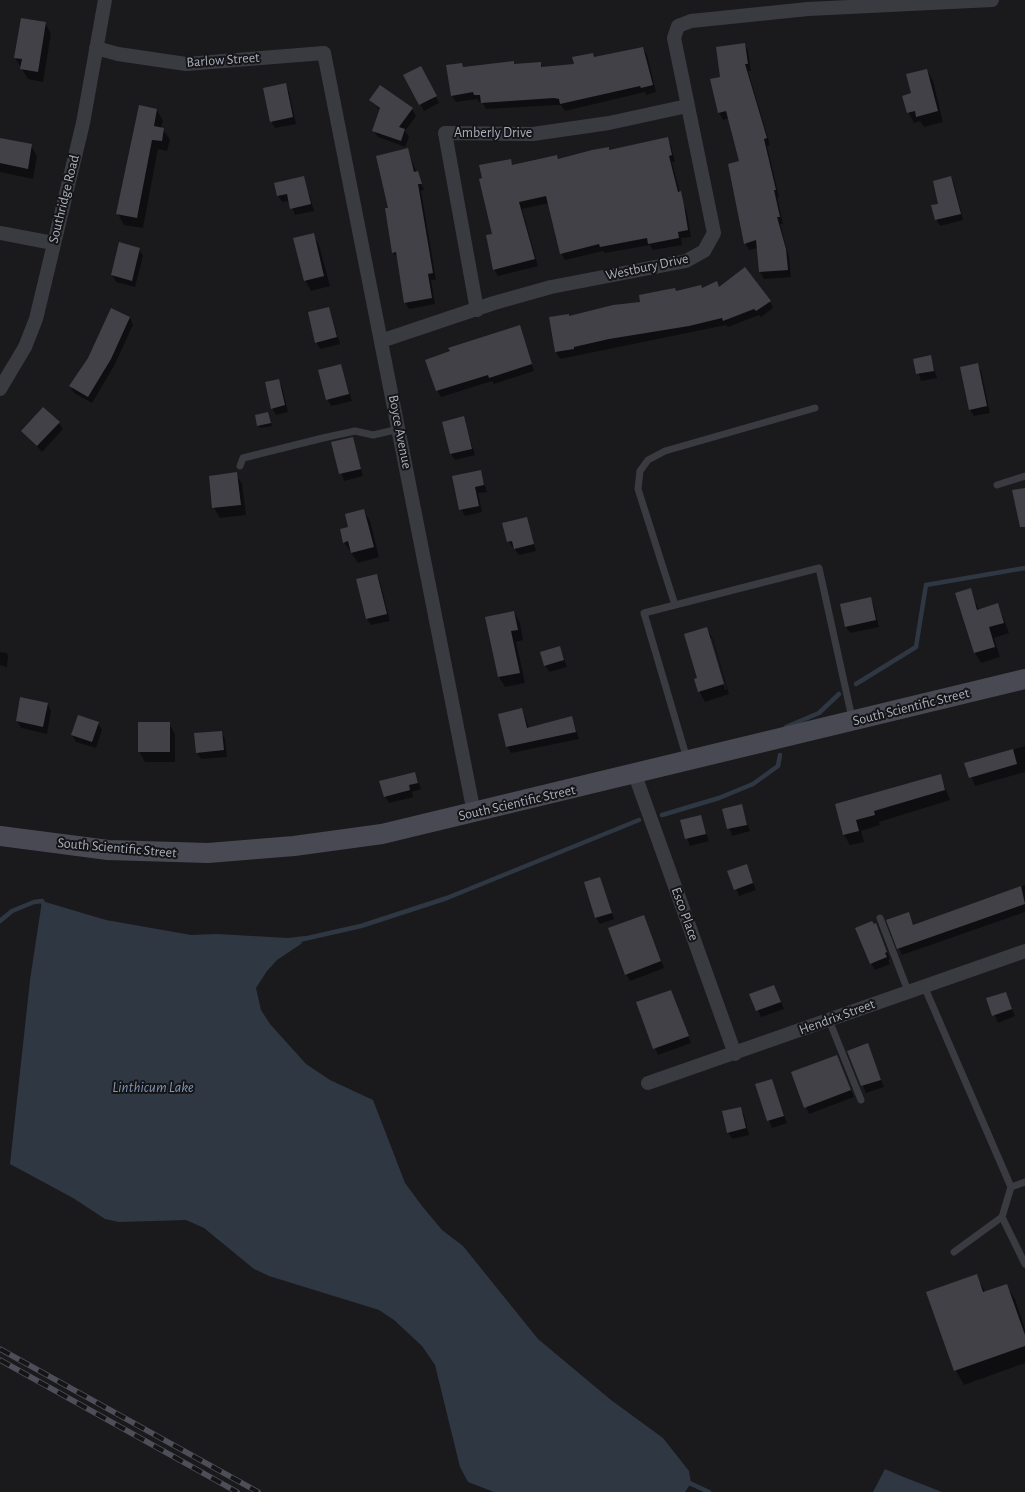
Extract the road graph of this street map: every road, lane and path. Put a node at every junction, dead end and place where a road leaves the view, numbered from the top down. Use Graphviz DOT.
graph roads {
  1 [pos="105,0"];
  2 [pos="992,0"];
  3 [pos="96,48"];
  4 [pos="322,53"];
  5 [pos="688,106"];
  6 [pos="0,233"];
  7 [pos="53,244"];
  8 [pos="477,310"];
  9 [pos="381,341"];
  10 [pos="0,390"];
  11 [pos="815,408"];
  12 [pos="399,429"];
  13 [pos="240,466"];
  14 [pos="1025,476"];
  15 [pos="997,486"];
  16 [pos="675,605"];
  17 [pos="1025,680"];
  18 [pos="852,722"];
  19 [pos="688,762"];
  20 [pos="635,774"];
  21 [pos="474,814"];
  22 [pos="0,836"];
  23 [pos="880,918"];
  24 [pos="1025,951"];
  25 [pos="924,986"];
  26 [pos="908,991"];
  27 [pos="829,1020"];
  28 [pos="735,1054"];
  29 [pos="648,1083"];
  30 [pos="860,1100"];
  31 [pos="1025,1182"];
  32 [pos="1011,1187"];
  33 [pos="1002,1217"];
  34 [pos="954,1252"];
  35 [pos="1025,1264"];
  1 -- 3 [label="street, Southridge Road"];
  2 -- 5 [label="street, Westbury Drive"];
  3 -- 4 [label="street, Barlow Street"];
  3 -- 7 [label="street, Southridge Road"];
  4 -- 9 [label="street, Boyce Avenue"];
  5 -- 8 [label="street, Westbury Drive"];
  5 -- 8 [label="street, Amberly Drive"];
  6 -- 7 [label="street"];
  7 -- 10 [label="street, Southridge Road"];
  8 -- 9 [label="street, Westbury Drive"];
  9 -- 12 [label="street, Boyce Avenue"];
  11 -- 16 [label="lane"];
  12 -- 13 [label="lane"];
  12 -- 21 [label="street, Boyce Avenue"];
  14 -- 15 [label="lane"];
  16 -- 18 [label="lane"];
  16 -- 19 [label="lane"];
  17 -- 18 [label="street, South Scientific Street"];
  18 -- 19 [label="street, South Scientific Street"];
  19 -- 20 [label="street, South Scientific Street"];
  20 -- 21 [label="street, South Scientific Street"];
  20 -- 28 [label="street, Esco Place"];
  21 -- 22 [label="street, South Scientific Street"];
  23 -- 26 [label="lane"];
  24 -- 25 [label="street, Hendrix Street"];
  25 -- 26 [label="street, Hendrix Street"];
  25 -- 32 [label="lane"];
  26 -- 27 [label="street, Hendrix Street"];
  27 -- 28 [label="street, Hendrix Street"];
  27 -- 30 [label="lane"];
  28 -- 29 [label="street, Hendrix Street"];
  31 -- 32 [label="lane"];
  32 -- 33 [label="lane"];
  33 -- 34 [label="lane"];
  33 -- 35 [label="lane"];
}
